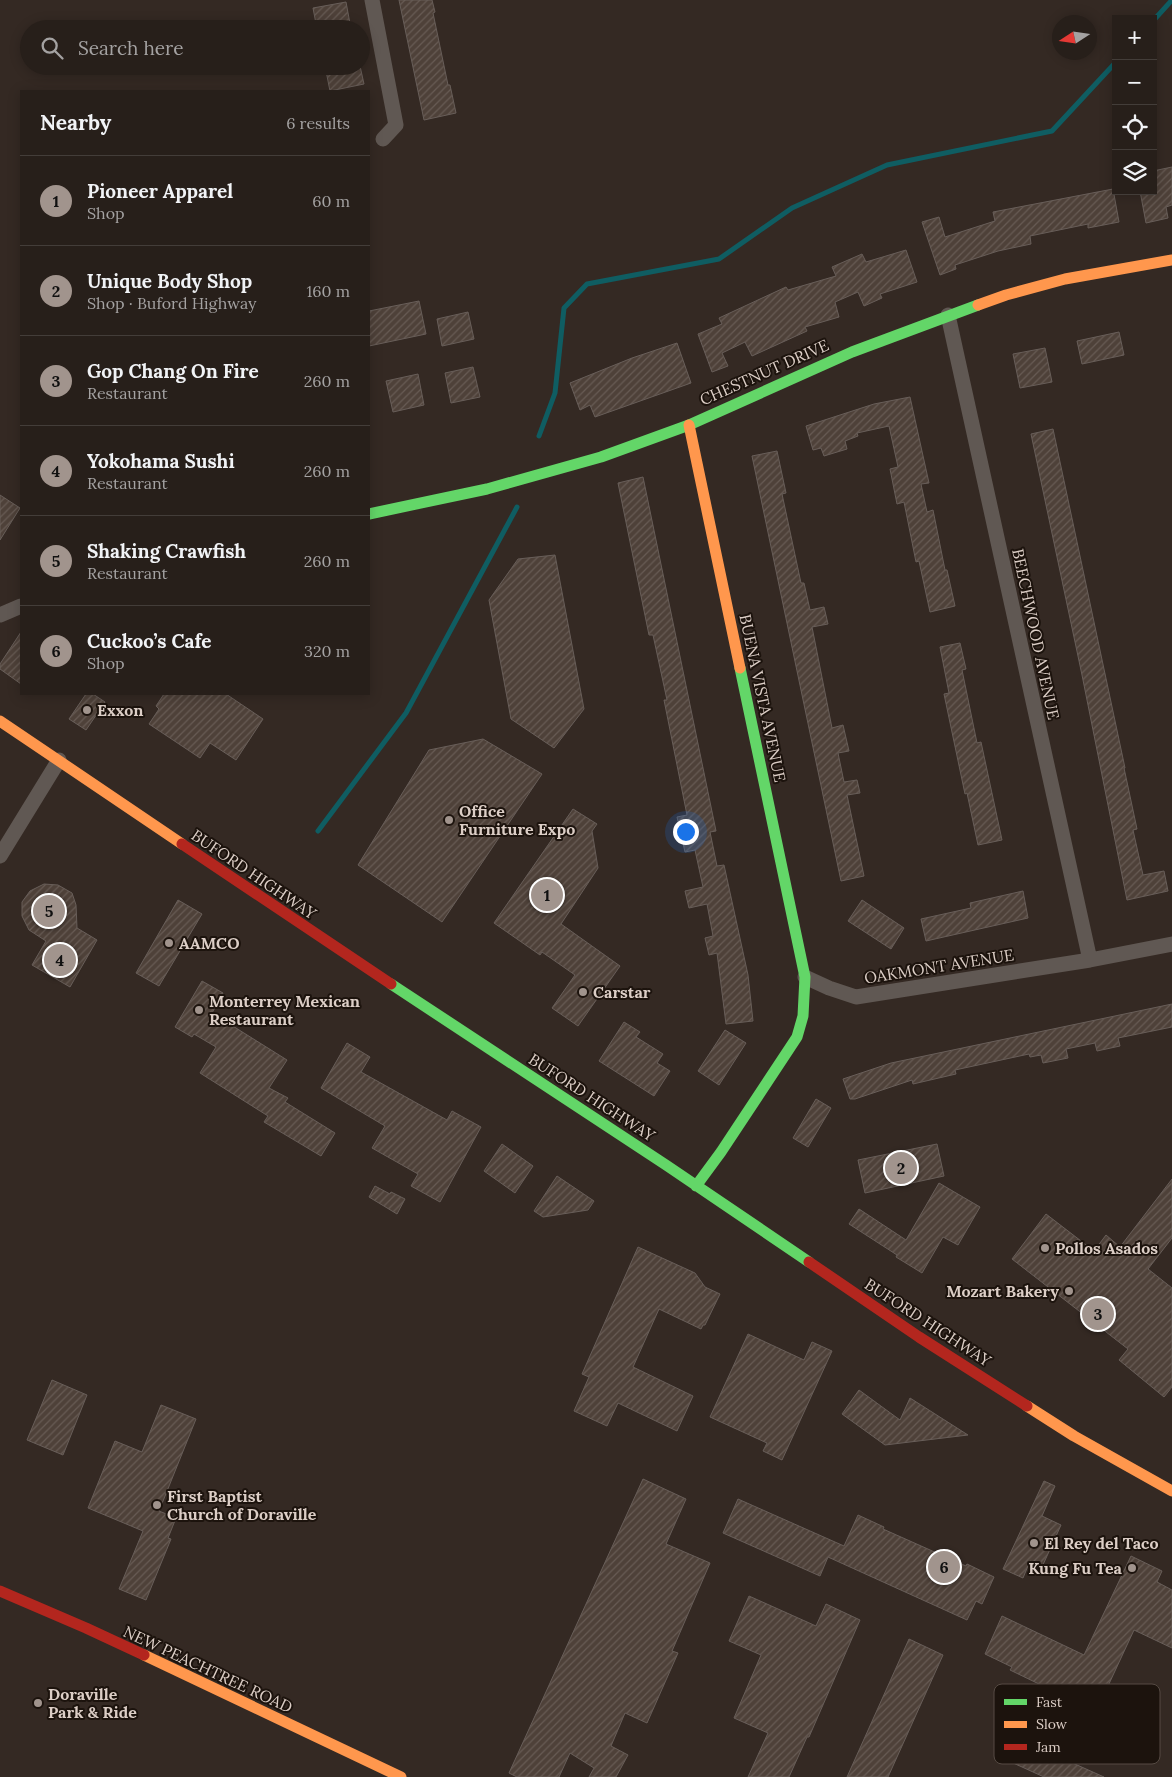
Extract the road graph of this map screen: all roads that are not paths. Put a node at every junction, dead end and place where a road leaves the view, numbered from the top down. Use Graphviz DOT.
graph roads {
  1 [pos="372,0"];
  2 [pos="383,139"];
  3 [pos="1172,260"];
  4 [pos="948,315"];
  5 [pos="689,425"];
  6 [pos="370,514"];
  7 [pos="20,606"];
  8 [pos="0,615"];
  9 [pos="0,721"];
  10 [pos="59,760"];
  11 [pos="0,856"];
  12 [pos="1172,944"];
  13 [pos="1090,960"];
  14 [pos="805,977"];
  15 [pos="696,1186"];
  16 [pos="1172,1492"];
  17 [pos="0,1591"];
  18 [pos="401,1777"];
  1 -- 2 [label="street"];
  3 -- 4 [label="street, CHESTNUT DRIVE"];
  4 -- 5 [label="street, CHESTNUT DRIVE"];
  4 -- 13 [label="street, BEECHWOOD AVENUE"];
  5 -- 6 [label="street, CHESTNUT DRIVE"];
  5 -- 14 [label="street, BUENA VISTA AVENUE"];
  7 -- 8 [label="street"];
  9 -- 10 [label="street, BUFORD HIGHWAY"];
  10 -- 11 [label="street"];
  10 -- 15 [label="street, BUFORD HIGHWAY"];
  12 -- 13 [label="street, OAKMONT AVENUE"];
  13 -- 14 [label="street, OAKMONT AVENUE"];
  14 -- 15 [label="street"];
  15 -- 16 [label="street, BUFORD HIGHWAY"];
  17 -- 18 [label="street, NEW PEACHTREE ROAD"];
}
